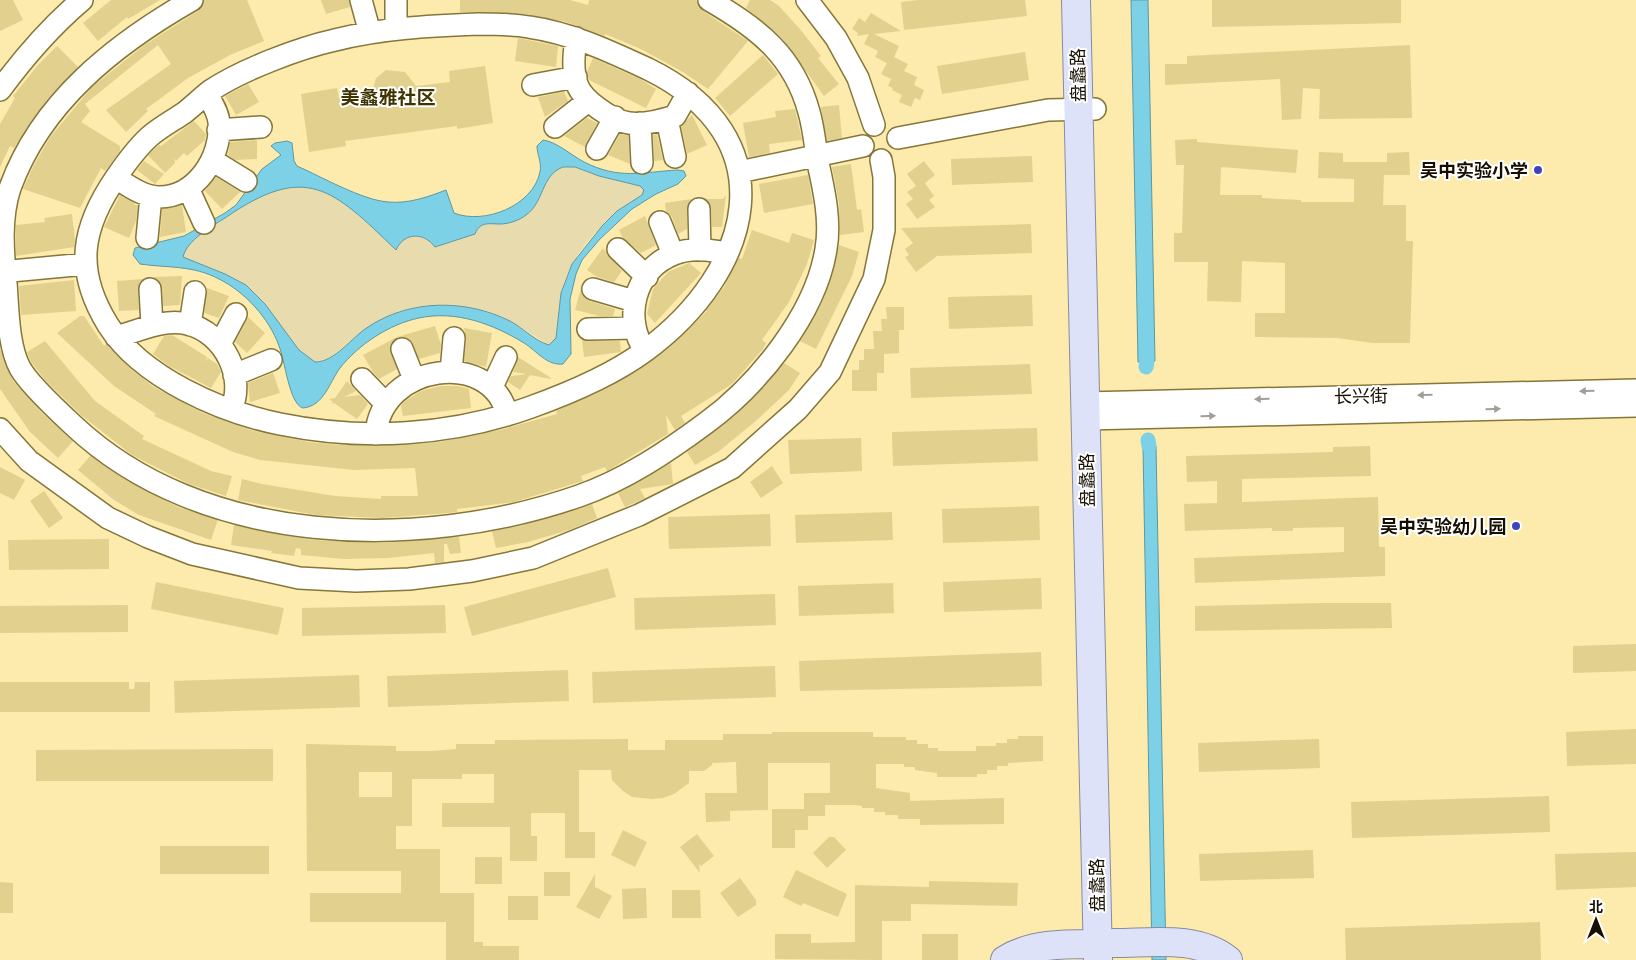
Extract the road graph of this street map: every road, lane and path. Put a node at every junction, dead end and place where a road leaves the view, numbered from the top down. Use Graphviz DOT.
graph roads {
  1 [pos="82,0"];
  2 [pos="192,0"];
  3 [pos="361,0"];
  4 [pos="396,0"];
  5 [pos="709,0"];
  6 [pos="807,0"];
  7 [pos="1076,0"];
  8 [pos="1092,0"];
  9 [pos="396,29"];
  10 [pos="370,33"];
  11 [pos="576,38"];
  12 [pos="576,77"];
  13 [pos="533,85"];
  14 [pos="0,90"];
  15 [pos="688,93"];
  16 [pos="207,94"];
  17 [pos="588,101"];
  18 [pos="1086,109"];
  19 [pos="615,116"];
  20 [pos="667,119"];
  21 [pos="640,123"];
  22 [pos="874,125"];
  23 [pos="261,127"];
  24 [pos="556,127"];
  25 [pos="218,130"];
  26 [pos="898,138"];
  27 [pos="863,146"];
  28 [pos="597,149"];
  29 [pos="817,156"];
  30 [pos="675,157"];
  31 [pos="212,160"];
  32 [pos="881,160"];
  33 [pos="642,163"];
  34 [pos="739,172"];
  35 [pos="116,178"];
  36 [pos="246,181"];
  37 [pos="188,188"];
  38 [pos="151,196"];
  39 [pos="699,209"];
  40 [pos="660,222"];
  41 [pos="204,223"];
  42 [pos="147,238"];
  43 [pos="618,249"];
  44 [pos="700,250"];
  45 [pos="727,253"];
  46 [pos="673,254"];
  47 [pos="86,264"];
  48 [pos="2,272"];
  49 [pos="647,277"];
  50 [pos="150,289"];
  51 [pos="593,289"];
  52 [pos="195,292"];
  53 [pos="634,301"];
  54 [pos="236,314"];
  55 [pos="190,325"];
  56 [pos="152,326"];
  57 [pos="635,328"];
  58 [pos="588,329"];
  59 [pos="116,337"];
  60 [pos="454,338"];
  61 [pos="220,344"];
  62 [pos="402,349"];
  63 [pos="645,351"];
  64 [pos="506,357"];
  65 [pos="271,360"];
  66 [pos="451,372"];
  67 [pos="234,375"];
  68 [pos="362,379"];
  69 [pos="414,379"];
  70 [pos="492,387"];
  71 [pos="1636,390"];
  72 [pos="386,404"];
  73 [pos="1636,406"];
  74 [pos="231,410"];
  75 [pos="1094,411"];
  76 [pos="507,415"];
  77 [pos="0,429"];
  78 [pos="376,434"];
  79 [pos="1106,952"];
  80 [pos="1005,960"];
  81 [pos="1228,960"];
  1 -- 14 [label="street"];
  2 -- 48 [label="street"];
  3 -- 10 [label="street"];
  4 -- 9 [label="street"];
  5 -- 29 [label="street"];
  6 -- 22 [label="street"];
  7 -- 18 [label="main road, 盘蠡路"];
  8 -- 18 [label="main road, 盘蠡路"];
  9 -- 10 [label="street"];
  9 -- 11 [label="street"];
  10 -- 16 [label="street"];
  11 -- 12 [label="street"];
  11 -- 15 [label="street"];
  12 -- 13 [label="street"];
  12 -- 17 [label="street"];
  15 -- 20 [label="street"];
  15 -- 34 [label="street"];
  16 -- 25 [label="street"];
  16 -- 35 [label="street"];
  17 -- 19 [label="street"];
  17 -- 24 [label="street"];
  18 -- 26 [label="street"];
  18 -- 75 [label="main road, 盘蠡路"];
  19 -- 21 [label="street"];
  19 -- 28 [label="street"];
  20 -- 21 [label="street"];
  20 -- 30 [label="street"];
  21 -- 33 [label="street"];
  22 -- 26 [label="street"];
  22 -- 27 [label="street"];
  23 -- 25 [label="street"];
  25 -- 31 [label="street"];
  26 -- 32 [label="street"];
  27 -- 29 [label="street"];
  27 -- 32 [label="street"];
  29 -- 34 [label="street"];
  29 -- 48 [label="street"];
  31 -- 36 [label="street"];
  31 -- 37 [label="street"];
  32 -- 77 [label="street"];
  34 -- 45 [label="street"];
  35 -- 38 [label="street"];
  35 -- 47 [label="street"];
  37 -- 38 [label="street"];
  37 -- 41 [label="street"];
  38 -- 42 [label="street"];
  39 -- 44 [label="street"];
  40 -- 46 [label="street"];
  43 -- 49 [label="street"];
  44 -- 45 [label="street"];
  44 -- 46 [label="street"];
  45 -- 63 [label="street"];
  46 -- 49 [label="street"];
  47 -- 48 [label="street"];
  47 -- 59 [label="street"];
  49 -- 53 [label="street"];
  50 -- 56 [label="street"];
  51 -- 53 [label="street"];
  52 -- 55 [label="street"];
  53 -- 57 [label="street"];
  54 -- 61 [label="street"];
  55 -- 56 [label="street"];
  55 -- 61 [label="street"];
  56 -- 59 [label="street"];
  57 -- 58 [label="street"];
  57 -- 63 [label="street"];
  59 -- 74 [label="street"];
  60 -- 66 [label="street"];
  61 -- 67 [label="street"];
  62 -- 69 [label="street"];
  63 -- 76 [label="street"];
  64 -- 70 [label="street"];
  65 -- 67 [label="street"];
  66 -- 69 [label="street"];
  66 -- 70 [label="street"];
  67 -- 74 [label="street"];
  68 -- 72 [label="street"];
  69 -- 72 [label="street"];
  70 -- 76 [label="street"];
  71 -- 75 [label="street, 长兴街, one-way"];
  72 -- 78 [label="street"];
  75 -- 73 [label="street, 长兴街, one-way"];
  74 -- 78 [label="street"];
  75 -- 79 [label="main road, 盘蠡路"];
  76 -- 78 [label="street"];
  79 -- 80 [label="main road"];
  79 -- 81 [label="main road"];
}
